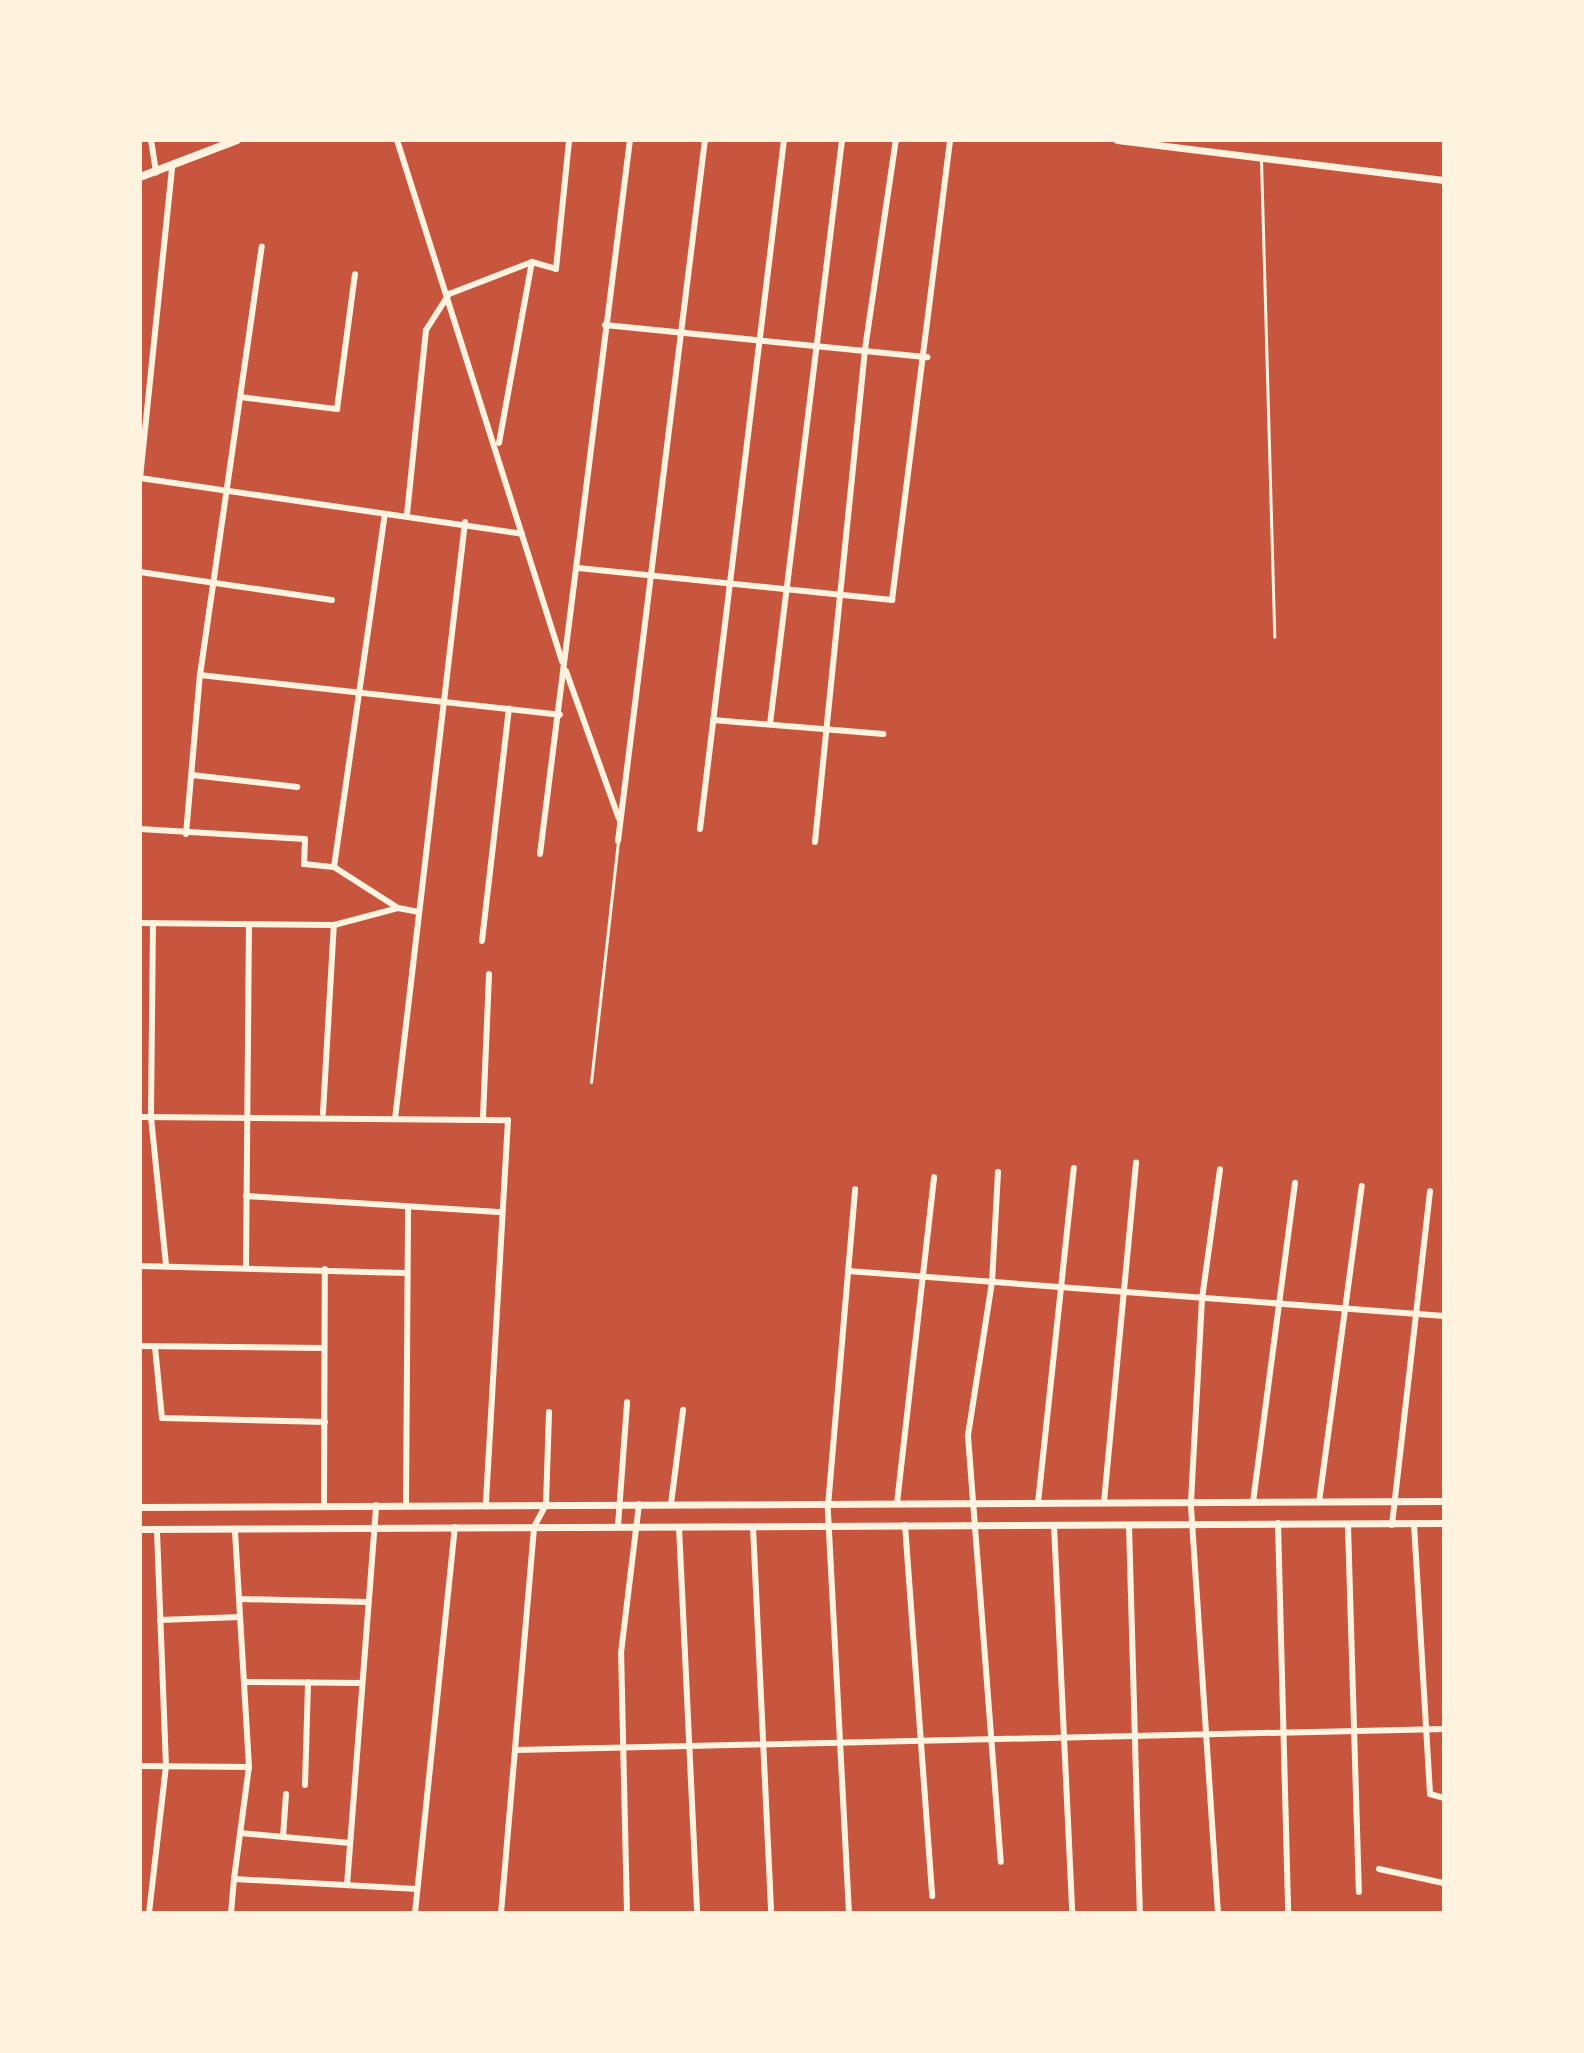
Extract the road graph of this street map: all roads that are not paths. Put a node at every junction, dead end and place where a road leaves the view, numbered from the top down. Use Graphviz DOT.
graph roads {
  1 [pos="151,140"];
  2 [pos="237,140"];
  3 [pos="397,140"];
  4 [pos="569,140"];
  5 [pos="630,140"];
  6 [pos="705,140"];
  7 [pos="784,140"];
  8 [pos="842,140"];
  9 [pos="896,140"];
  10 [pos="950,140"];
  11 [pos="1117,140"];
  12 [pos="1261,156"];
  13 [pos="172,167"];
  14 [pos="156,173"];
  15 [pos="140,177"];
  16 [pos="1444,180"];
  17 [pos="262,246"];
  18 [pos="532,262"];
  19 [pos="355,274"];
  20 [pos="449,294"];
  21 [pos="605,325"];
  22 [pos="682,330"];
  23 [pos="760,339"];
  24 [pos="817,340"];
  25 [pos="865,349"];
  26 [pos="927,357"];
  27 [pos="240,397"];
  28 [pos="498,446"];
  29 [pos="140,478"];
  30 [pos="230,490"];
  31 [pos="385,514"];
  32 [pos="407,514"];
  33 [pos="465,522"];
  34 [pos="522,534"];
  35 [pos="578,568"];
  36 [pos="140,572"];
  37 [pos="653,577"];
  38 [pos="213,585"];
  39 [pos="728,586"];
  40 [pos="785,589"];
  41 [pos="837,596"];
  42 [pos="332,600"];
  43 [pos="1274,637"];
  44 [pos="564,666"];
  45 [pos="200,675"];
  46 [pos="359,693"];
  47 [pos="444,702"];
  48 [pos="509,709"];
  49 [pos="560,715"];
  50 [pos="713,720"];
  51 [pos="770,724"];
  52 [pos="824,727"];
  53 [pos="883,734"];
  54 [pos="192,775"];
  55 [pos="297,787"];
  56 [pos="619,819"];
  57 [pos="140,829"];
  58 [pos="700,829"];
  59 [pos="186,834"];
  60 [pos="618,841"];
  61 [pos="815,842"];
  62 [pos="540,854"];
  63 [pos="334,867"];
  64 [pos="398,908"];
  65 [pos="418,912"];
  66 [pos="140,923"];
  67 [pos="153,923"];
  68 [pos="249,925"];
  69 [pos="334,925"];
  70 [pos="482,941"];
  71 [pos="489,974"];
  72 [pos="591,1082"];
  73 [pos="323,1113"];
  74 [pos="243,1115"];
  75 [pos="140,1117"];
  76 [pos="151,1117"];
  77 [pos="483,1118"];
  78 [pos="395,1119"];
  79 [pos="1136,1163"];
  80 [pos="1074,1168"];
  81 [pos="1220,1169"];
  82 [pos="998,1172"];
  83 [pos="934,1177"];
  84 [pos="1295,1183"];
  85 [pos="1362,1186"];
  86 [pos="855,1189"];
  87 [pos="1430,1191"];
  88 [pos="246,1196"];
  89 [pos="408,1208"];
  90 [pos="498,1212"];
  91 [pos="166,1265"];
  92 [pos="140,1266"];
  93 [pos="246,1266"];
  94 [pos="325,1269"];
  95 [pos="848,1271"];
  96 [pos="405,1273"];
  97 [pos="924,1277"];
  98 [pos="992,1282"];
  99 [pos="1060,1287"];
  100 [pos="1128,1293"];
  101 [pos="1202,1299"];
  102 [pos="1277,1304"];
  103 [pos="1350,1309"];
  104 [pos="1420,1314"];
  105 [pos="1444,1316"];
  106 [pos="140,1346"];
  107 [pos="155,1347"];
  108 [pos="324,1348"];
  109 [pos="627,1402"];
  110 [pos="683,1410"];
  111 [pos="549,1412"];
  112 [pos="325,1422"];
  113 [pos="1444,1501"];
  114 [pos="623,1502"];
  115 [pos="1104,1502"];
  116 [pos="1191,1502"];
  117 [pos="1253,1502"];
  118 [pos="1319,1502"];
  119 [pos="1395,1502"];
  120 [pos="897,1503"];
  121 [pos="1038,1503"];
  122 [pos="546,1504"];
  123 [pos="639,1504"];
  124 [pos="671,1504"];
  125 [pos="969,1504"];
  126 [pos="324,1505"];
  127 [pos="376,1505"];
  128 [pos="406,1505"];
  129 [pos="486,1506"];
  130 [pos="828,1506"];
  131 [pos="140,1507"];
  132 [pos="1196,1523"];
  133 [pos="1278,1523"];
  134 [pos="1444,1523"];
  135 [pos="972,1524"];
  136 [pos="1414,1524"];
  137 [pos="905,1525"];
  138 [pos="1054,1525"];
  139 [pos="1129,1525"];
  140 [pos="1348,1525"];
  141 [pos="1392,1525"];
  142 [pos="618,1526"];
  143 [pos="637,1526"];
  144 [pos="374,1527"];
  145 [pos="455,1527"];
  146 [pos="534,1527"];
  147 [pos="679,1527"];
  148 [pos="753,1527"];
  149 [pos="828,1527"];
  150 [pos="235,1528"];
  151 [pos="140,1529"];
  152 [pos="157,1529"];
  153 [pos="239,1599"];
  154 [pos="368,1602"];
  155 [pos="240,1617"];
  156 [pos="160,1620"];
  157 [pos="244,1682"];
  158 [pos="308,1682"];
  159 [pos="362,1683"];
  160 [pos="1424,1728"];
  161 [pos="1444,1729"];
  162 [pos="1285,1731"];
  163 [pos="1353,1731"];
  164 [pos="1205,1732"];
  165 [pos="1137,1735"];
  166 [pos="922,1739"];
  167 [pos="1062,1739"];
  168 [pos="988,1741"];
  169 [pos="843,1742"];
  170 [pos="766,1746"];
  171 [pos="691,1747"];
  172 [pos="623,1748"];
  173 [pos="516,1750"];
  174 [pos="140,1766"];
  175 [pos="166,1766"];
  176 [pos="249,1767"];
  177 [pos="305,1785"];
  178 [pos="286,1794"];
  179 [pos="1444,1798"];
  180 [pos="240,1833"];
  181 [pos="283,1837"];
  182 [pos="350,1843"];
  183 [pos="1001,1862"];
  184 [pos="1379,1869"];
  185 [pos="234,1879"];
  186 [pos="1444,1883"];
  187 [pos="347,1885"];
  188 [pos="417,1889"];
  189 [pos="1359,1892"];
  190 [pos="932,1896"];
  191 [pos="149,1913"];
  192 [pos="231,1913"];
  193 [pos="415,1913"];
  194 [pos="501,1913"];
  195 [pos="627,1913"];
  196 [pos="697,1913"];
  197 [pos="771,1913"];
  198 [pos="849,1913"];
  199 [pos="1072,1913"];
  200 [pos="1140,1913"];
  201 [pos="1218,1913"];
  202 [pos="1288,1913"];
  1 -- 14 [label="street"];
  2 -- 13 [label="main road"];
  3 -- 20 [label="street"];
  4 -- 18 [label="street"];
  5 -- 21 [label="street"];
  6 -- 22 [label="street"];
  7 -- 23 [label="street"];
  8 -- 24 [label="street"];
  9 -- 25 [label="street"];
  10 -- 26 [label="street"];
  11 -- 12 [label="street"];
  12 -- 16 [label="street"];
  12 -- 43 [label="lane"];
  13 -- 14 [label="main road"];
  13 -- 29 [label="street"];
  14 -- 15 [label="main road"];
  17 -- 27 [label="street"];
  18 -- 20 [label="street"];
  18 -- 28 [label="street"];
  19 -- 27 [label="street"];
  20 -- 28 [label="street"];
  20 -- 32 [label="street"];
  21 -- 22 [label="street"];
  21 -- 35 [label="street"];
  22 -- 23 [label="street"];
  22 -- 37 [label="street"];
  23 -- 24 [label="street"];
  23 -- 39 [label="street"];
  24 -- 25 [label="street"];
  24 -- 40 [label="street"];
  25 -- 26 [label="street"];
  25 -- 41 [label="street"];
  26 -- 41 [label="street"];
  27 -- 30 [label="street"];
  28 -- 34 [label="street"];
  29 -- 30 [label="street"];
  30 -- 31 [label="street"];
  30 -- 38 [label="street"];
  31 -- 32 [label="street"];
  31 -- 46 [label="street"];
  32 -- 33 [label="street"];
  33 -- 34 [label="street"];
  33 -- 47 [label="street"];
  34 -- 44 [label="street"];
  35 -- 37 [label="street"];
  35 -- 44 [label="street"];
  36 -- 38 [label="street"];
  37 -- 39 [label="street"];
  37 -- 56 [label="street"];
  38 -- 42 [label="street"];
  38 -- 45 [label="street"];
  39 -- 40 [label="street"];
  39 -- 50 [label="street"];
  40 -- 41 [label="street"];
  40 -- 51 [label="street"];
  41 -- 52 [label="street"];
  44 -- 49 [label="street"];
  44 -- 56 [label="street"];
  45 -- 46 [label="street"];
  45 -- 54 [label="street"];
  46 -- 47 [label="street"];
  46 -- 63 [label="street"];
  47 -- 48 [label="street"];
  47 -- 65 [label="street"];
  48 -- 49 [label="street"];
  48 -- 70 [label="street"];
  49 -- 62 [label="street"];
  50 -- 51 [label="street"];
  50 -- 58 [label="street"];
  51 -- 52 [label="street"];
  52 -- 53 [label="street"];
  52 -- 61 [label="street"];
  54 -- 55 [label="street"];
  54 -- 59 [label="street"];
  56 -- 60 [label="street"];
  57 -- 59 [label="street"];
  59 -- 63 [label="street"];
  60 -- 72 [label="lane"];
  63 -- 64 [label="street"];
  64 -- 65 [label="street"];
  64 -- 69 [label="street"];
  65 -- 78 [label="street"];
  66 -- 67 [label="street"];
  67 -- 68 [label="street"];
  67 -- 76 [label="street"];
  68 -- 69 [label="street"];
  68 -- 74 [label="street"];
  69 -- 73 [label="street"];
  71 -- 77 [label="street"];
  73 -- 74 [label="street"];
  73 -- 78 [label="street"];
  74 -- 76 [label="street"];
  74 -- 88 [label="street"];
  75 -- 76 [label="street"];
  76 -- 91 [label="street"];
  77 -- 78 [label="street"];
  77 -- 90 [label="street"];
  79 -- 100 [label="street"];
  80 -- 99 [label="street"];
  81 -- 101 [label="street"];
  82 -- 98 [label="street"];
  83 -- 97 [label="street"];
  84 -- 102 [label="street"];
  85 -- 103 [label="street"];
  86 -- 95 [label="street"];
  87 -- 104 [label="street"];
  88 -- 89 [label="street"];
  88 -- 93 [label="street"];
  89 -- 90 [label="street"];
  89 -- 96 [label="street"];
  90 -- 129 [label="street"];
  91 -- 92 [label="street"];
  91 -- 93 [label="street"];
  93 -- 94 [label="street"];
  94 -- 96 [label="street"];
  94 -- 108 [label="street"];
  95 -- 97 [label="street"];
  95 -- 130 [label="street"];
  96 -- 128 [label="street"];
  97 -- 98 [label="street"];
  97 -- 120 [label="street"];
  98 -- 99 [label="street"];
  98 -- 125 [label="street"];
  99 -- 100 [label="street"];
  99 -- 121 [label="street"];
  100 -- 101 [label="street"];
  100 -- 115 [label="street"];
  101 -- 102 [label="street"];
  101 -- 116 [label="street"];
  102 -- 103 [label="street"];
  102 -- 117 [label="street"];
  103 -- 104 [label="street"];
  103 -- 118 [label="street"];
  104 -- 105 [label="street"];
  104 -- 119 [label="street"];
  106 -- 107 [label="street"];
  107 -- 108 [label="street"];
  107 -- 112 [label="street"];
  108 -- 112 [label="street"];
  109 -- 114 [label="street"];
  110 -- 124 [label="street"];
  111 -- 122 [label="street"];
  112 -- 126 [label="street"];
  113 -- 119 [label="street"];
  114 -- 122 [label="street"];
  114 -- 123 [label="street"];
  114 -- 142 [label="street"];
  115 -- 116 [label="street"];
  115 -- 121 [label="street"];
  116 -- 117 [label="street"];
  116 -- 132 [label="street"];
  117 -- 118 [label="street"];
  118 -- 119 [label="street"];
  119 -- 141 [label="street"];
  120 -- 125 [label="street"];
  120 -- 130 [label="street"];
  121 -- 125 [label="street"];
  122 -- 129 [label="street"];
  122 -- 146 [label="street"];
  123 -- 124 [label="street"];
  123 -- 143 [label="street"];
  124 -- 130 [label="street"];
  125 -- 135 [label="street"];
  126 -- 127 [label="street"];
  126 -- 131 [label="street"];
  127 -- 128 [label="street"];
  127 -- 144 [label="street"];
  128 -- 129 [label="street"];
  130 -- 149 [label="street"];
  132 -- 133 [label="street"];
  132 -- 139 [label="street"];
  132 -- 164 [label="street"];
  133 -- 140 [label="street"];
  133 -- 162 [label="street"];
  134 -- 136 [label="street"];
  135 -- 137 [label="street"];
  135 -- 138 [label="street"];
  135 -- 168 [label="street"];
  136 -- 141 [label="street"];
  136 -- 160 [label="street"];
  137 -- 149 [label="street"];
  137 -- 166 [label="street"];
  138 -- 139 [label="street"];
  138 -- 167 [label="street"];
  139 -- 165 [label="street"];
  140 -- 141 [label="street"];
  140 -- 163 [label="street"];
  142 -- 143 [label="street"];
  142 -- 146 [label="street"];
  143 -- 147 [label="street"];
  143 -- 172 [label="street"];
  144 -- 145 [label="street"];
  144 -- 150 [label="street"];
  144 -- 154 [label="street"];
  145 -- 146 [label="street"];
  145 -- 188 [label="street"];
  146 -- 173 [label="street"];
  147 -- 148 [label="street"];
  147 -- 171 [label="street"];
  148 -- 149 [label="street"];
  148 -- 170 [label="street"];
  149 -- 169 [label="street"];
  150 -- 152 [label="street"];
  150 -- 153 [label="street"];
  151 -- 152 [label="street"];
  152 -- 156 [label="street"];
  153 -- 154 [label="street"];
  153 -- 155 [label="street"];
  154 -- 159 [label="street"];
  155 -- 156 [label="street"];
  155 -- 157 [label="street"];
  156 -- 175 [label="street"];
  157 -- 158 [label="street"];
  157 -- 176 [label="street"];
  158 -- 159 [label="street"];
  158 -- 177 [label="street"];
  159 -- 182 [label="street"];
  160 -- 161 [label="street"];
  160 -- 163 [label="street"];
  160 -- 179 [label="street"];
  162 -- 163 [label="street"];
  162 -- 164 [label="street"];
  162 -- 202 [label="street"];
  163 -- 189 [label="street"];
  164 -- 165 [label="street"];
  164 -- 201 [label="street"];
  165 -- 167 [label="street"];
  165 -- 200 [label="street"];
  166 -- 168 [label="street"];
  166 -- 169 [label="street"];
  166 -- 190 [label="street"];
  167 -- 168 [label="street"];
  167 -- 199 [label="street"];
  168 -- 183 [label="street"];
  169 -- 170 [label="street"];
  169 -- 198 [label="street"];
  170 -- 171 [label="street"];
  170 -- 197 [label="street"];
  171 -- 172 [label="street"];
  171 -- 196 [label="street"];
  172 -- 173 [label="street"];
  172 -- 195 [label="street"];
  173 -- 194 [label="street"];
  174 -- 175 [label="street"];
  175 -- 176 [label="street"];
  175 -- 191 [label="street"];
  176 -- 180 [label="street"];
  178 -- 181 [label="street"];
  180 -- 181 [label="street"];
  180 -- 185 [label="street"];
  181 -- 182 [label="street"];
  182 -- 187 [label="street"];
  184 -- 186 [label="street"];
  185 -- 187 [label="street"];
  185 -- 192 [label="street"];
  187 -- 188 [label="street"];
  188 -- 193 [label="street"];
}
